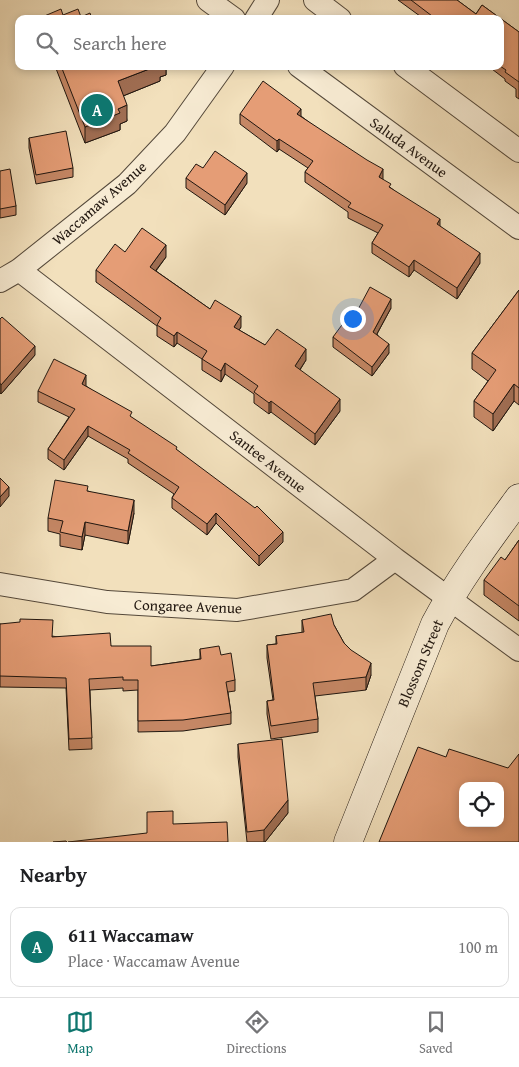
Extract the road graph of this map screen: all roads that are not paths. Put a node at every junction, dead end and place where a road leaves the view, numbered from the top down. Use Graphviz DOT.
graph roads {
  1 [pos="208,0"];
  2 [pos="268,0"];
  3 [pos="315,0"];
  4 [pos="229,15"];
  5 [pos="259,15"];
  6 [pos="335,15"];
  7 [pos="220,70"];
  8 [pos="304,70"];
  9 [pos="409,70"];
  10 [pos="519,151"];
  11 [pos="519,228"];
  12 [pos="10,276"];
  13 [pos="519,498"];
  14 [pos="395,559"];
  15 [pos="0,584"];
  16 [pos="449,598"];
  17 [pos="519,650"];
  18 [pos="348,842"];
  1 -- 4 [label="street"];
  2 -- 5 [label="street"];
  3 -- 6 [label="street"];
  7 -- 12 [label="street, Waccamaw Avenue"];
  8 -- 11 [label="street, Saluda Avenue"];
  9 -- 10 [label="street"];
  12 -- 14 [label="street, Santee Avenue"];
  13 -- 16 [label="main road, Blossom Street"];
  14 -- 15 [label="street, Congaree Avenue"];
  14 -- 16 [label="street, Santee Avenue"];
  16 -- 17 [label="street, Santee Avenue"];
  16 -- 18 [label="main road, Blossom Street"];
}
